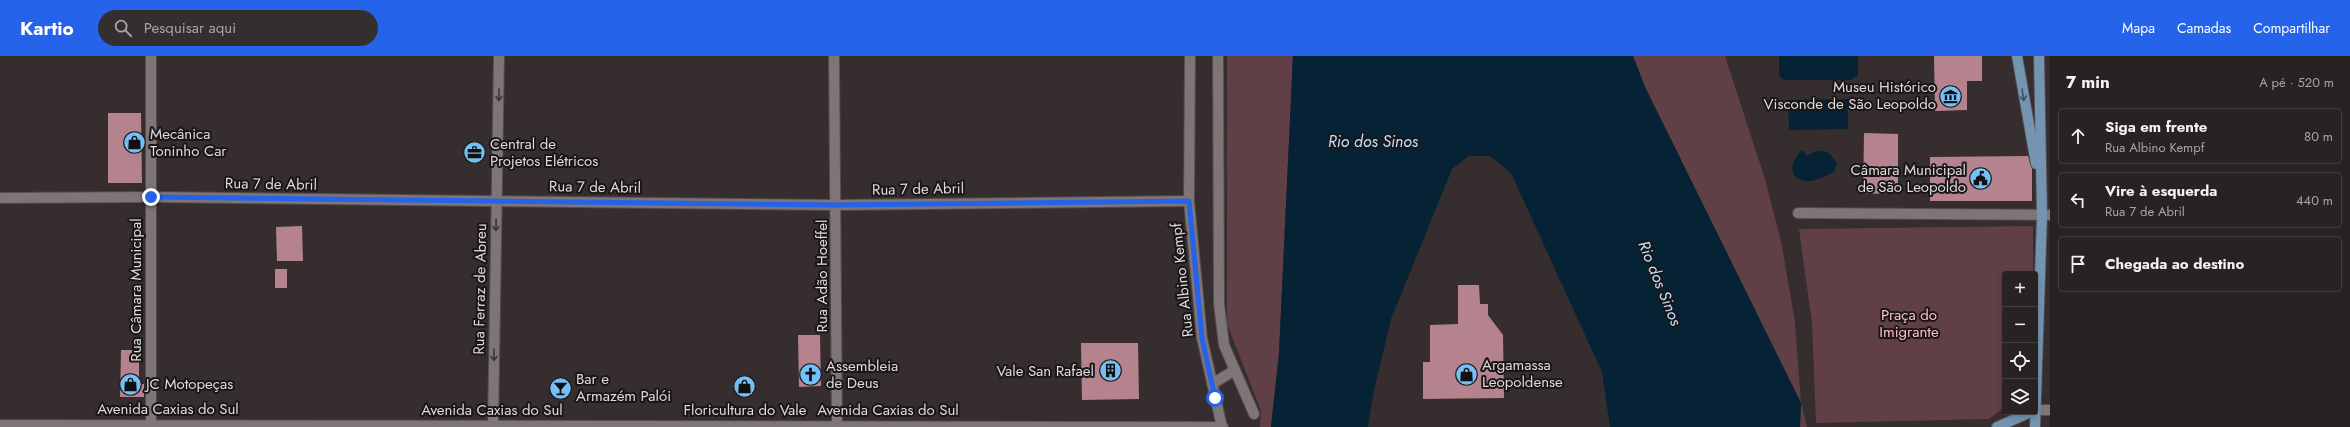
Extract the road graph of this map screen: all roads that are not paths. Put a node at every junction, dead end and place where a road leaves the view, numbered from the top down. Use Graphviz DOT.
graph roads {
  1 [pos="152,56"];
  2 [pos="499,56"];
  3 [pos="834,56"];
  4 [pos="1190,56"];
  5 [pos="1218,56"];
  6 [pos="2017,56"];
  7 [pos="2039,56"];
  8 [pos="2041,186"];
  9 [pos="151,197"];
  10 [pos="0,198"];
  11 [pos="496,201"];
  12 [pos="1189,201"];
  13 [pos="837,205"];
  14 [pos="1798,212"];
  15 [pos="2046,215"];
  16 [pos="1235,370"];
  17 [pos="2037,379"];
  18 [pos="1212,384"];
  19 [pos="2038,410"];
  20 [pos="2050,410"];
  21 [pos="1254,414"];
  22 [pos="2025,415"];
  23 [pos="2035,415"];
  24 [pos="0,424"];
  25 [pos="837,425"];
  26 [pos="151,426"];
  27 [pos="493,426"];
  28 [pos="1223,427"];
  29 [pos="1997,427"];
  30 [pos="2035,427"];
  1 -- 9 [label="street, Rua Câmara Municipal"];
  2 -- 11 [label="street, Rua Ferraz de Abreu, one-way"];
  3 -- 13 [label="street, Rua Adão Hoeffel"];
  4 -- 12 [label="street, Rua Albino Kempf"];
  5 -- 16 [label="street"];
  6 -- 8 [label="main road, one-way"];
  7 -- 8 [label="main road"];
  8 -- 15 [label="main road"];
  9 -- 10 [label="street, Rua 7 de Abril"];
  9 -- 11 [label="street, Rua 7 de Abril"];
  9 -- 26 [label="street, Rua Câmara Municipal"];
  11 -- 13 [label="street, Rua 7 de Abril"];
  11 -- 27 [label="street, Rua Ferraz de Abreu, one-way"];
  12 -- 13 [label="street, Rua 7 de Abril"];
  12 -- 18 [label="street, Rua Albino Kempf"];
  13 -- 25 [label="street, Rua Adão Hoeffel"];
  14 -- 15 [label="street"];
  15 -- 17 [label="main road"];
  16 -- 18 [label="street"];
  16 -- 21 [label="street"];
  18 -- 28 [label="street, Rua Albino Kempf"];
  19 -- 20 [label="street"];
  22 -- 29 [label="main road"];
  23 -- 30 [label="main road"];
  24 -- 26 [label="street, Avenida Caxias do Sul"];
  25 -- 27 [label="street, Avenida Caxias do Sul"];
  25 -- 28 [label="street, Avenida Caxias do Sul"];
  26 -- 27 [label="street, Avenida Caxias do Sul"];
}
